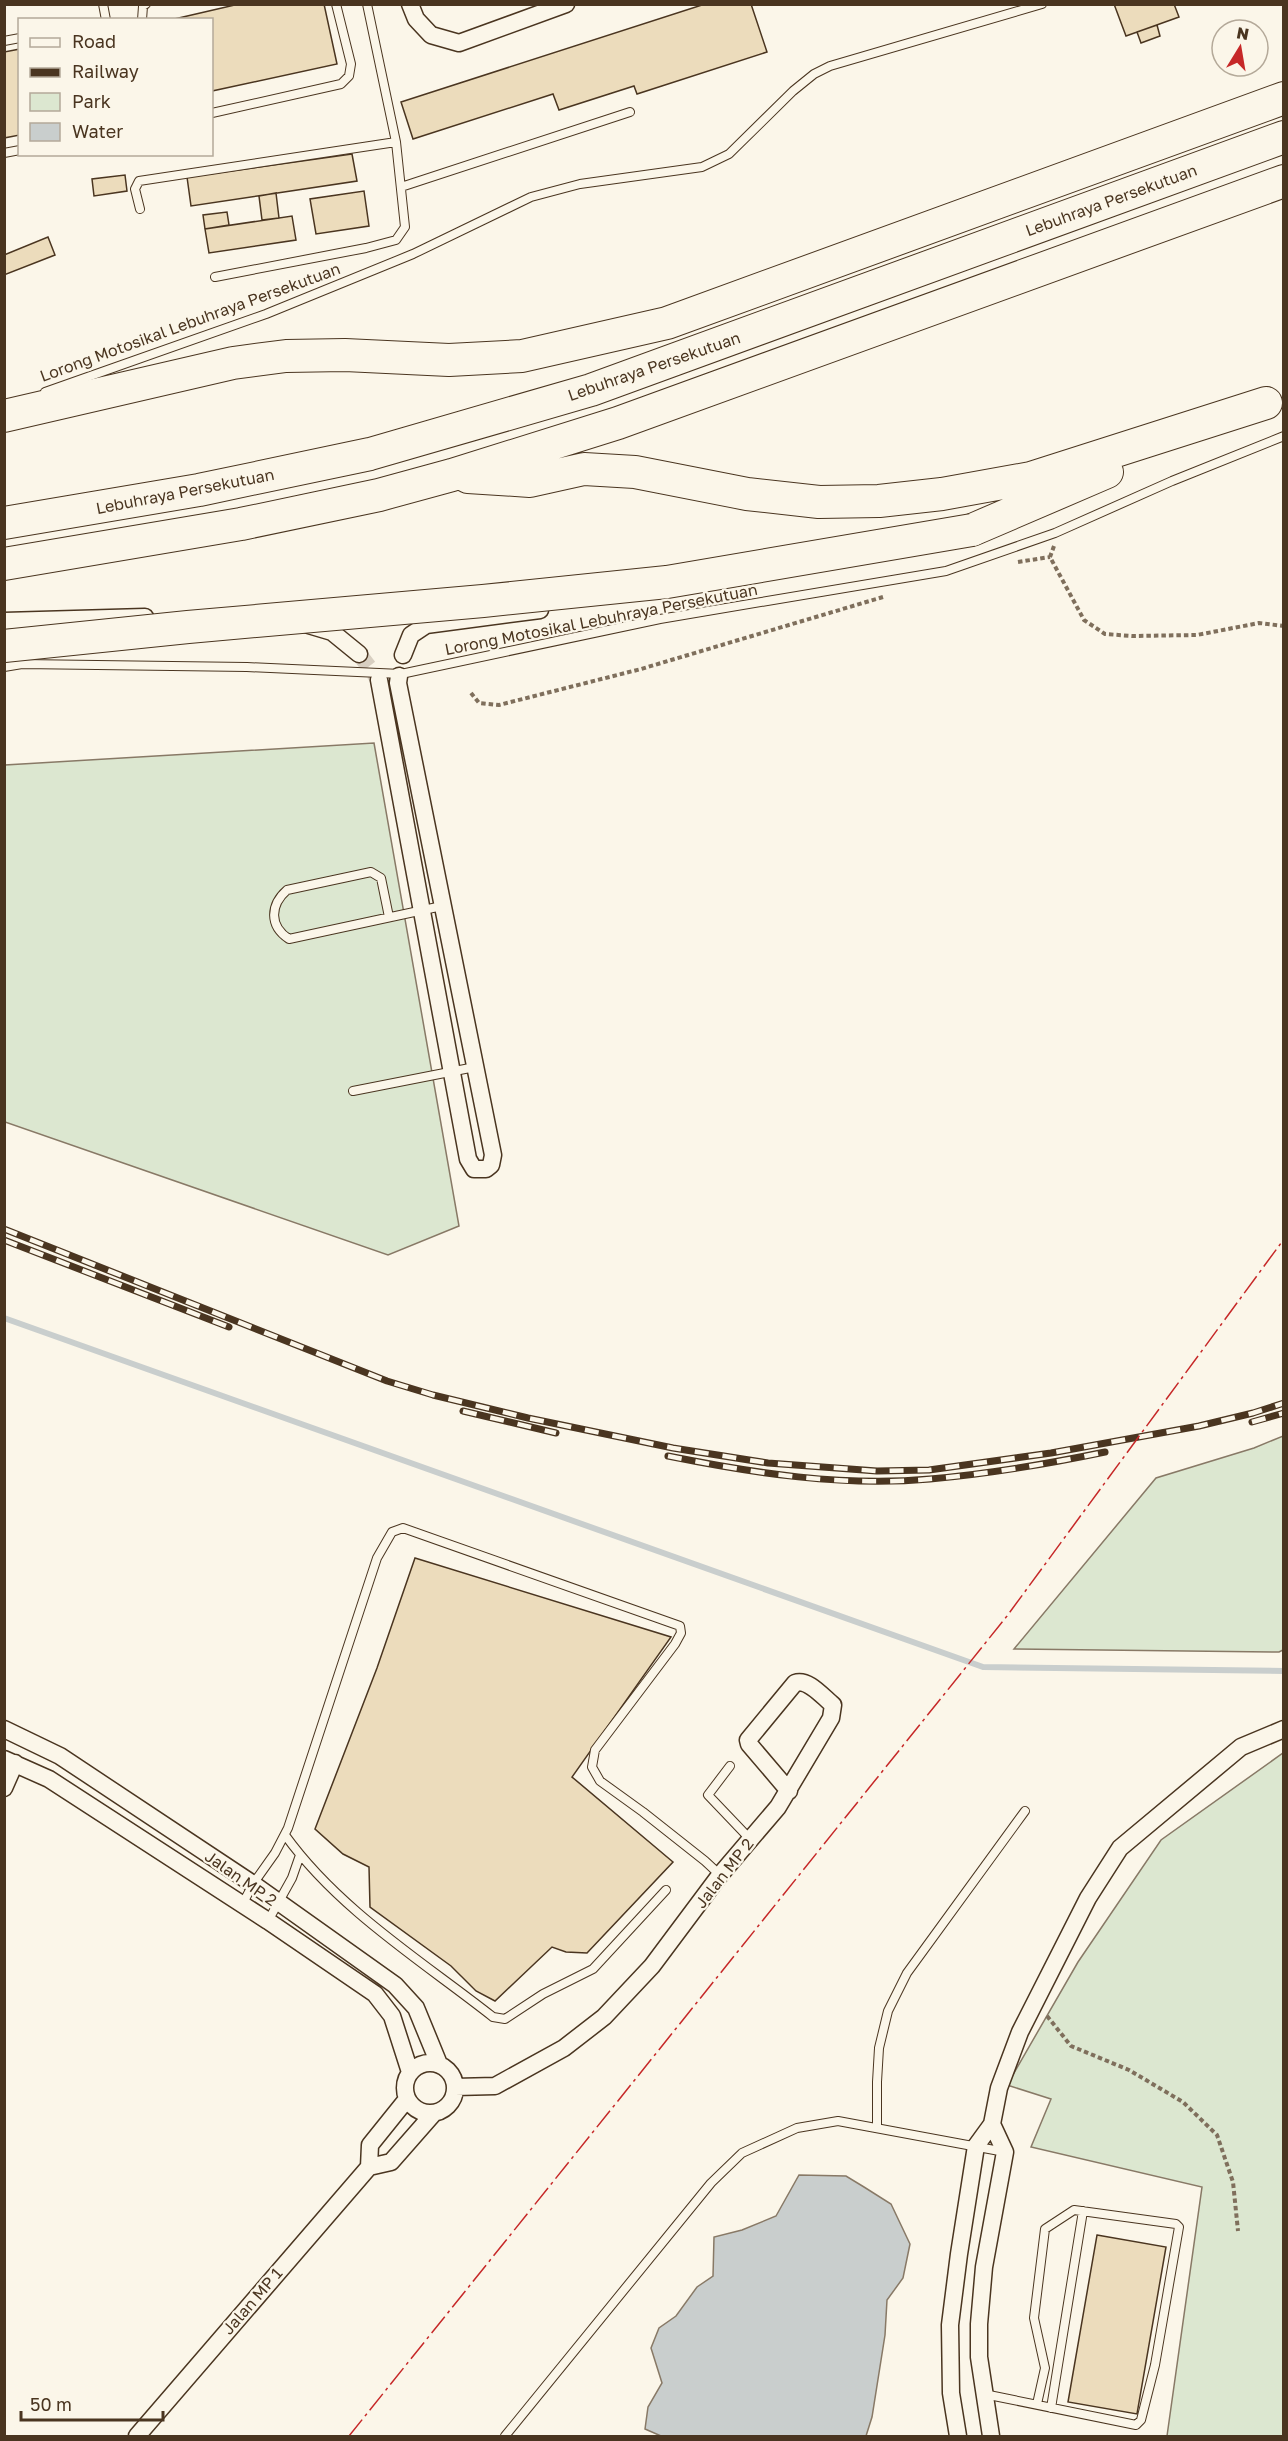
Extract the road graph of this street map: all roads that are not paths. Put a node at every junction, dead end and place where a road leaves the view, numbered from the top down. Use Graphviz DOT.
graph roads {
  1 [pos="146,4"];
  2 [pos="336,4"];
  3 [pos="367,4"];
  4 [pos="410,4"];
  5 [pos="566,4"];
  6 [pos="1042,4"];
  7 [pos="142,18"];
  8 [pos="1284,98"];
  9 [pos="630,112"];
  10 [pos="213,113"];
  11 [pos="1284,137"];
  12 [pos="396,142"];
  13 [pos="1284,181"];
  14 [pos="400,186"];
  15 [pos="141,209"];
  16 [pos="215,277"];
  17 [pos="41,393"];
  18 [pos="1275,398"];
  19 [pos="4,416"];
  20 [pos="1284,436"];
  21 [pos="452,475"];
  22 [pos="1036,503"];
  23 [pos="4,523"];
  24 [pos="4,564"];
  25 [pos="4,621"];
  26 [pos="4,646"];
  27 [pos="358,654"];
  28 [pos="403,655"];
  29 [pos="4,668"];
  30 [pos="399,676"];
  31 [pos="379,680"];
  32 [pos="442,906"];
  33 [pos="422,909"];
  34 [pos="389,916"];
  35 [pos="475,1067"];
  36 [pos="452,1072"];
  37 [pos="352,1091"];
  38 [pos="1284,1729"];
  39 [pos="4,1730"];
  40 [pos="10,1761"];
  41 [pos="730,1766"];
  42 [pos="4,1788"];
  43 [pos="789,1791"];
  44 [pos="1025,1811"];
  45 [pos="285,1835"];
  46 [pos="750,1839"];
  47 [pos="300,1855"];
  48 [pos="720,1875"];
  49 [pos="253,1884"];
  50 [pos="666,1890"];
  51 [pos="278,1903"];
  52 [pos="242,1906"];
  53 [pos="268,1921"];
  54 [pos="439,2064"];
  55 [pos="410,2072"];
  56 [pos="455,2087"];
  57 [pos="407,2099"];
  58 [pos="434,2113"];
  59 [pos="992,2124"];
  60 [pos="877,2127"];
  61 [pos="976,2146"];
  62 [pos="1005,2152"];
  63 [pos="369,2167"];
  64 [pos="1083,2211"];
  65 [pos="984,2394"];
  66 [pos="1037,2404"];
  67 [pos="1051,2408"];
  68 [pos="137,2436"];
  69 [pos="505,2436"];
  70 [pos="958,2436"];
  71 [pos="991,2436"];
  1 -- 7 [label="lane"];
  2 -- 10 [label="lane"];
  3 -- 12 [label="lane"];
  4 -- 5 [label="street"];
  6 -- 17 [label="lane, Lorong Motosikal Lebuhraya Persekutuan"];
  8 -- 19 [label="highway"];
  9 -- 14 [label="lane"];
  11 -- 23 [label="highway, Lebuhraya Persekutuan"];
  12 -- 14 [label="lane"];
  12 -- 15 [label="lane"];
  13 -- 21 [label="highway"];
  14 -- 16 [label="lane"];
  18 -- 21 [label="highway"];
  18 -- 22 [label="highway"];
  20 -- 29 [label="lane, Lorong Motosikal Lebuhraya Persekutuan"];
  21 -- 24 [label="highway"];
  22 -- 26 [label="highway, bridge"];
  22 -- 28 [label="street"];
  25 -- 27 [label="street"];
  30 -- 32 [label="street"];
  31 -- 33 [label="street"];
  32 -- 33 [label="lane"];
  32 -- 35 [label="street"];
  33 -- 34 [label="lane"];
  33 -- 36 [label="street"];
  34 -- 34 [label="lane"];
  35 -- 36 [label="lane"];
  35 -- 36 [label="street"];
  36 -- 37 [label="lane"];
  38 -- 59 [label="street"];
  39 -- 49 [label="street, Jalan MP 2"];
  40 -- 42 [label="street"];
  40 -- 52 [label="street, Jalan MP 2"];
  41 -- 46 [label="lane"];
  43 -- 43 [label="street, Jalan MP 2"];
  43 -- 46 [label="street, Jalan MP 2"];
  44 -- 60 [label="lane"];
  45 -- 47 [label="lane"];
  45 -- 48 [label="lane"];
  45 -- 49 [label="lane"];
  46 -- 48 [label="street, Jalan MP 2"];
  47 -- 50 [label="lane"];
  47 -- 51 [label="lane"];
  48 -- 56 [label="street, Jalan MP 2"];
  49 -- 51 [label="street, Jalan MP 2"];
  49 -- 52 [label="lane"];
  51 -- 53 [label="lane"];
  51 -- 54 [label="street, Jalan MP 2"];
  52 -- 53 [label="street, Jalan MP 2"];
  53 -- 55 [label="street, Jalan MP 2"];
  54 -- 55 [label="street"];
  54 -- 56 [label="street"];
  55 -- 57 [label="street"];
  56 -- 58 [label="street"];
  57 -- 58 [label="street"];
  57 -- 63 [label="street, Jalan MP 1"];
  58 -- 63 [label="street, Jalan MP 1"];
  59 -- 61 [label="street"];
  59 -- 62 [label="street"];
  60 -- 61 [label="lane"];
  60 -- 69 [label="lane"];
  61 -- 62 [label="lane"];
  61 -- 70 [label="street"];
  62 -- 65 [label="street"];
  63 -- 68 [label="street, Jalan MP 1"];
  64 -- 66 [label="lane"];
  64 -- 67 [label="lane"];
  64 -- 67 [label="lane"];
  65 -- 66 [label="lane"];
  65 -- 71 [label="street"];
  66 -- 67 [label="lane"];
}
